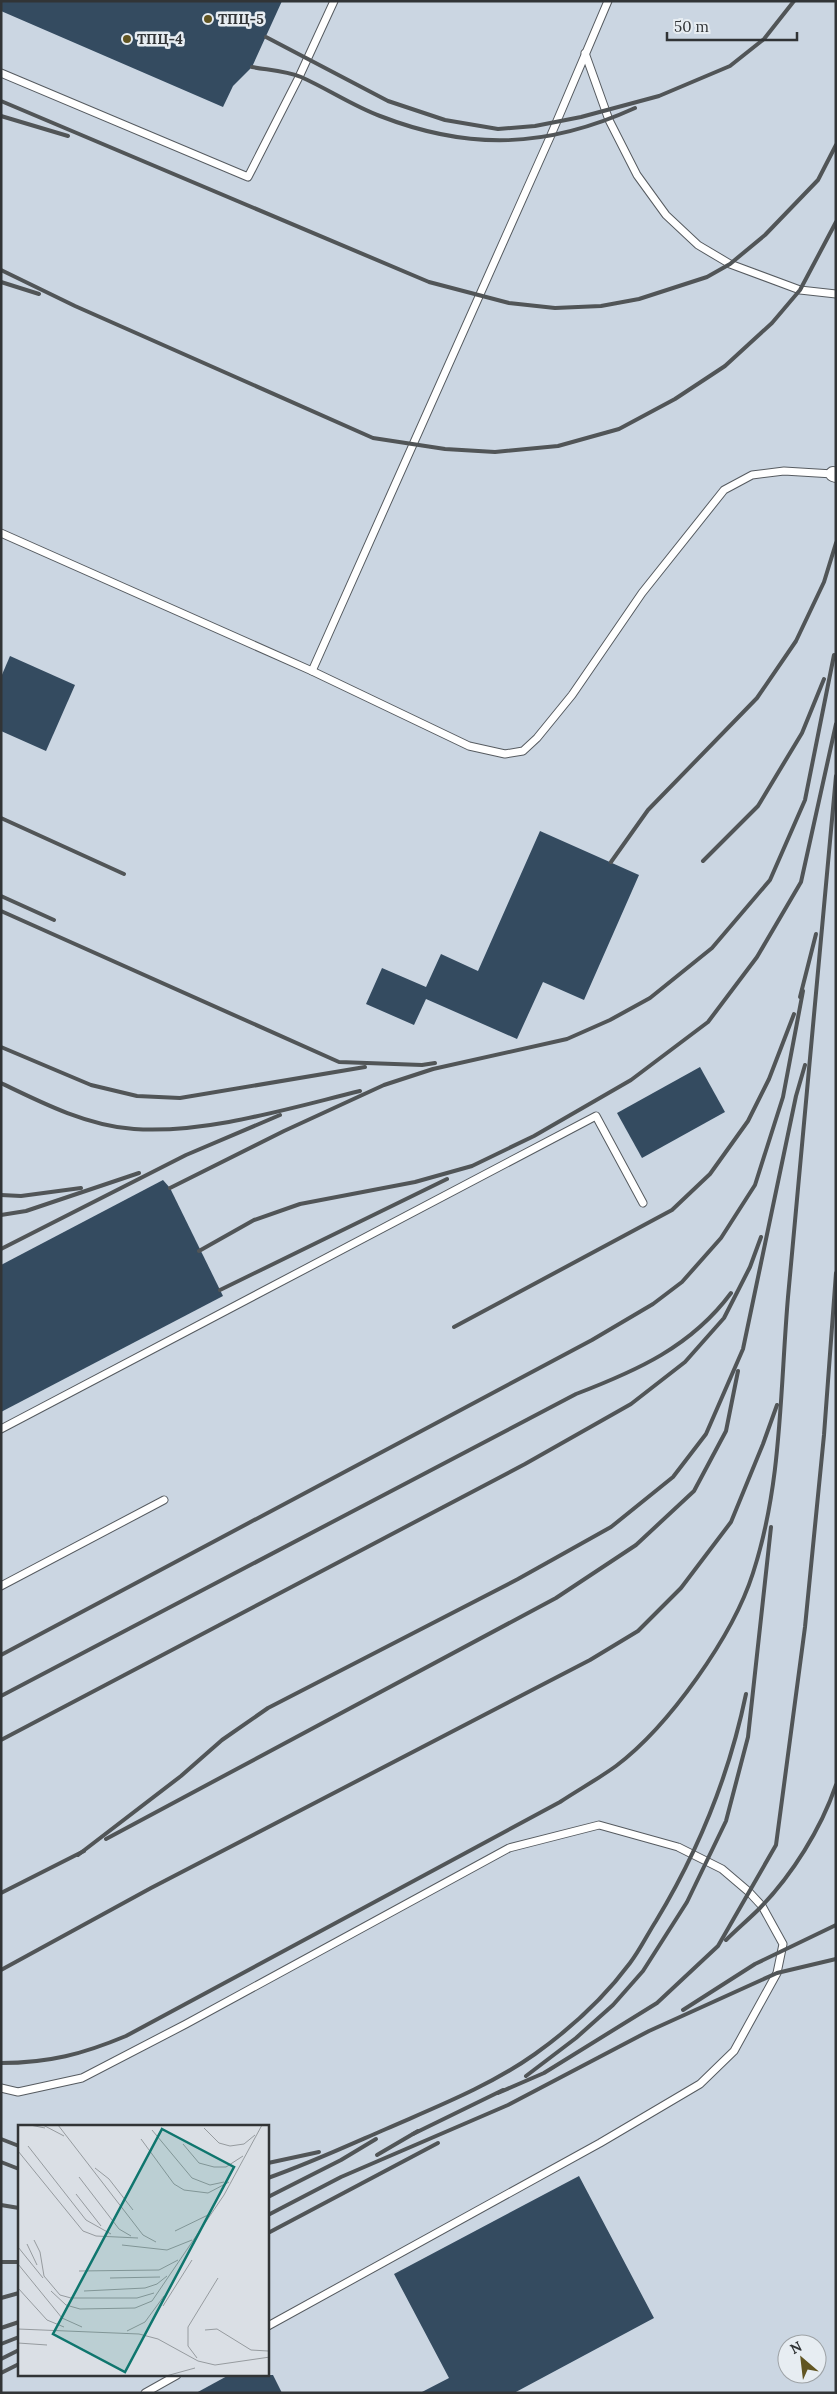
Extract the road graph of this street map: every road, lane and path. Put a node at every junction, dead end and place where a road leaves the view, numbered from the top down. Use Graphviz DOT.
graph roads {
  1 [pos="334,1"];
  2 [pos="608,1"];
  3 [pos="585,53"];
  4 [pos="1,73"];
  5 [pos="836,294"];
  6 [pos="834,474"];
  7 [pos="1,533"];
  8 [pos="312,671"];
  9 [pos="643,1203"];
  10 [pos="1,1429"];
  11 [pos="164,1500"];
  12 [pos="1,1586"];
  13 [pos="1,2088"];
  14 [pos="269,2325"];
  15 [pos="175,2376"];
  16 [pos="145,2393"];
  1 -- 4 [label="lane"];
  2 -- 3 [label="lane"];
  3 -- 5 [label="lane"];
  3 -- 8 [label="lane"];
  6 -- 8 [label="lane"];
  7 -- 8 [label="lane"];
  9 -- 10 [label="lane"];
  11 -- 12 [label="lane"];
  13 -- 14 [label="lane"];
  15 -- 16 [label="lane"];
}
